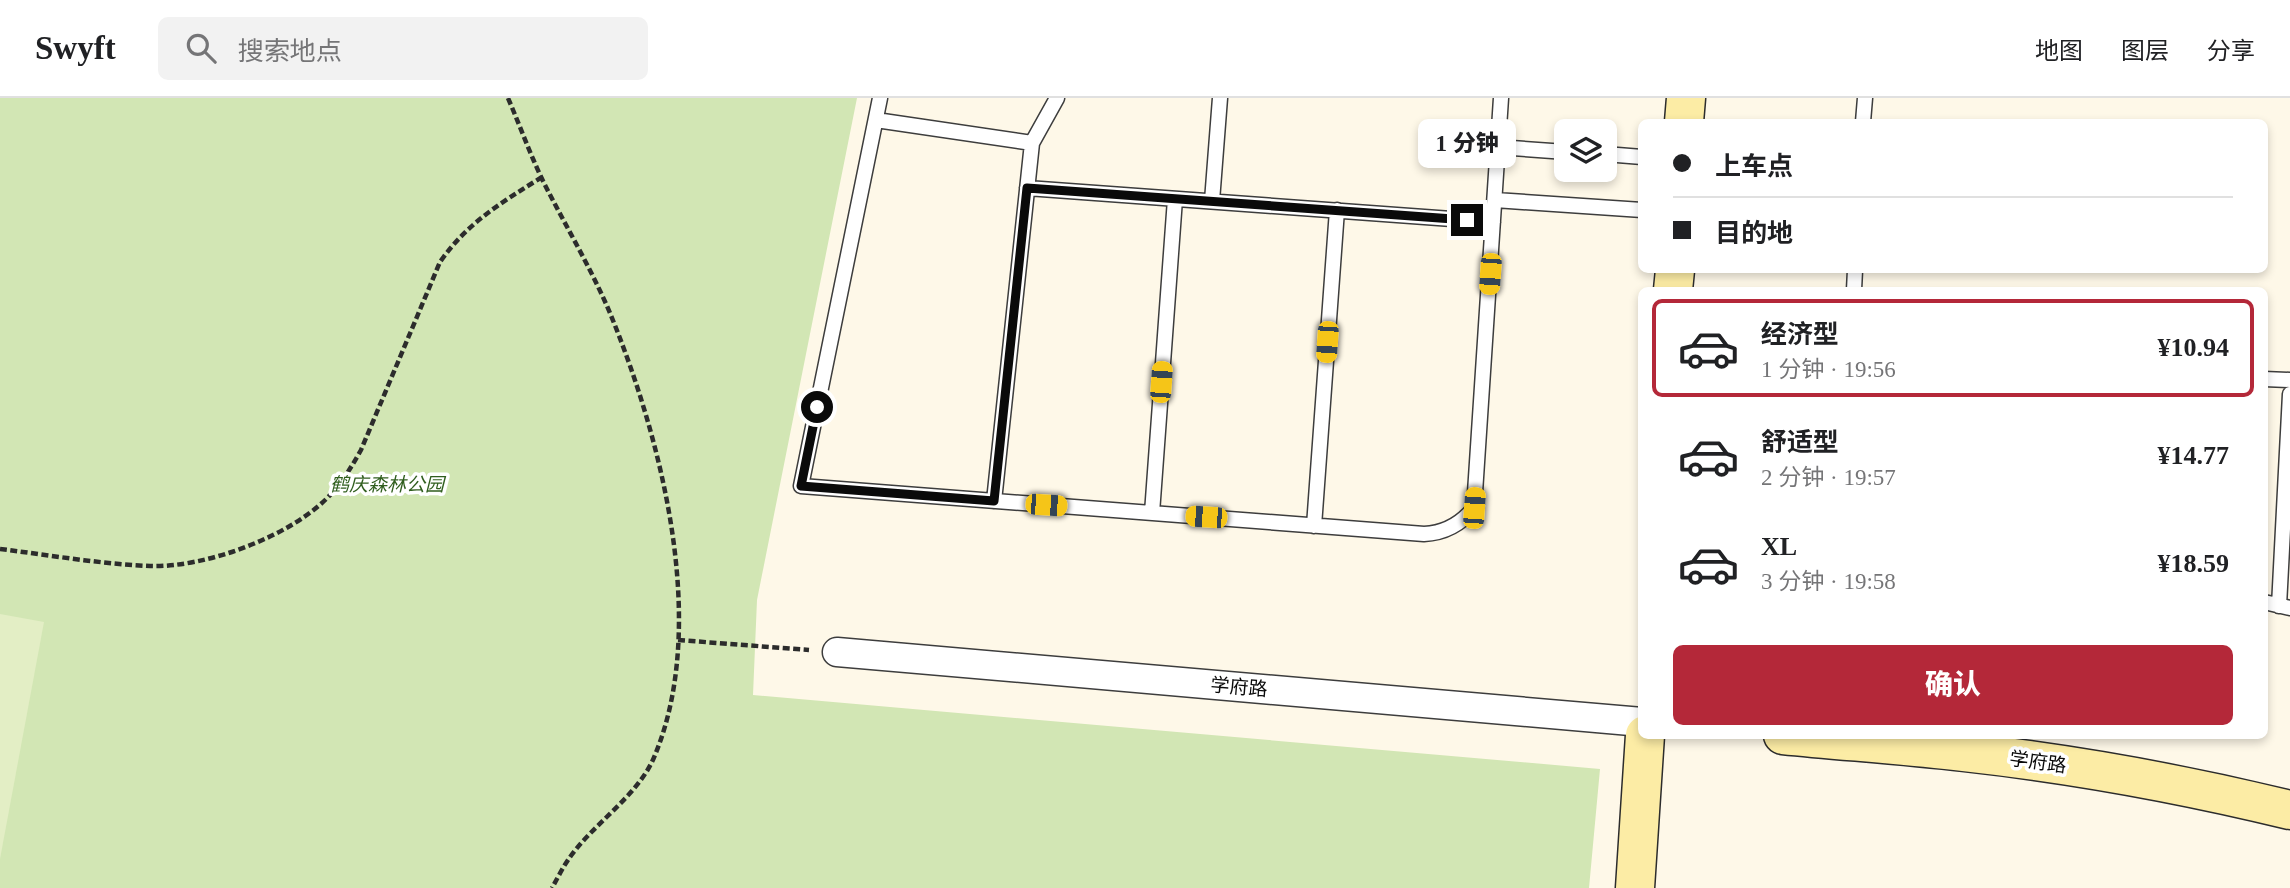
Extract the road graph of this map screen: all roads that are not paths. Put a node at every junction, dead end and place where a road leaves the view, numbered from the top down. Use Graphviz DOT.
graph roads {
  1 [pos="880,98"];
  2 [pos="1057,98"];
  3 [pos="1220,98"];
  4 [pos="1502,98"];
  5 [pos="1686,98"];
  6 [pos="1865,98"];
  7 [pos="1684,119"];
  8 [pos="1863,119"];
  9 [pos="876,120"];
  10 [pos="1032,143"];
  11 [pos="1498,147"];
  12 [pos="1554,151"];
  13 [pos="1617,156"];
  14 [pos="1638,157"];
  15 [pos="1027,188"];
  16 [pos="1175,199"];
  17 [pos="1495,200"];
  18 [pos="1212,201"];
  19 [pos="1337,210"];
  20 [pos="1638,210"];
  21 [pos="1493,222"];
  22 [pos="2268,379"];
  23 [pos="2290,380"];
  24 [pos="2290,394"];
  25 [pos="994,501"];
  26 [pos="1152,513"];
  27 [pos="1314,526"];
  28 [pos="2278,605"];
  29 [pos="837,652"];
  30 [pos="1638,722"];
  31 [pos="1645,739"];
  32 [pos="1826,739"];
  33 [pos="2290,810"];
  34 [pos="1635,888"];
  1 -- 9 [label="lane"];
  2 -- 10 [label="lane"];
  3 -- 18 [label="lane"];
  4 -- 11 [label="lane"];
  5 -- 7 [label="street"];
  6 -- 8 [label="lane"];
  9 -- 10 [label="lane"];
  9 -- 25 [label="lane"];
  10 -- 15 [label="lane"];
  11 -- 12 [label="lane"];
  11 -- 17 [label="lane"];
  13 -- 14 [label="lane"];
  15 -- 16 [label="lane"];
  15 -- 25 [label="lane"];
  16 -- 18 [label="lane"];
  16 -- 26 [label="lane"];
  17 -- 20 [label="lane"];
  17 -- 21 [label="lane"];
  18 -- 19 [label="lane"];
  19 -- 21 [label="lane"];
  19 -- 27 [label="lane"];
  21 -- 27 [label="lane"];
  22 -- 23 [label="lane"];
  24 -- 28 [label="lane"];
  25 -- 26 [label="lane"];
  26 -- 27 [label="lane"];
  29 -- 30 [label="street, 学府路"];
  31 -- 34 [label="street"];
  32 -- 33 [label="street, 学府路"];
}
